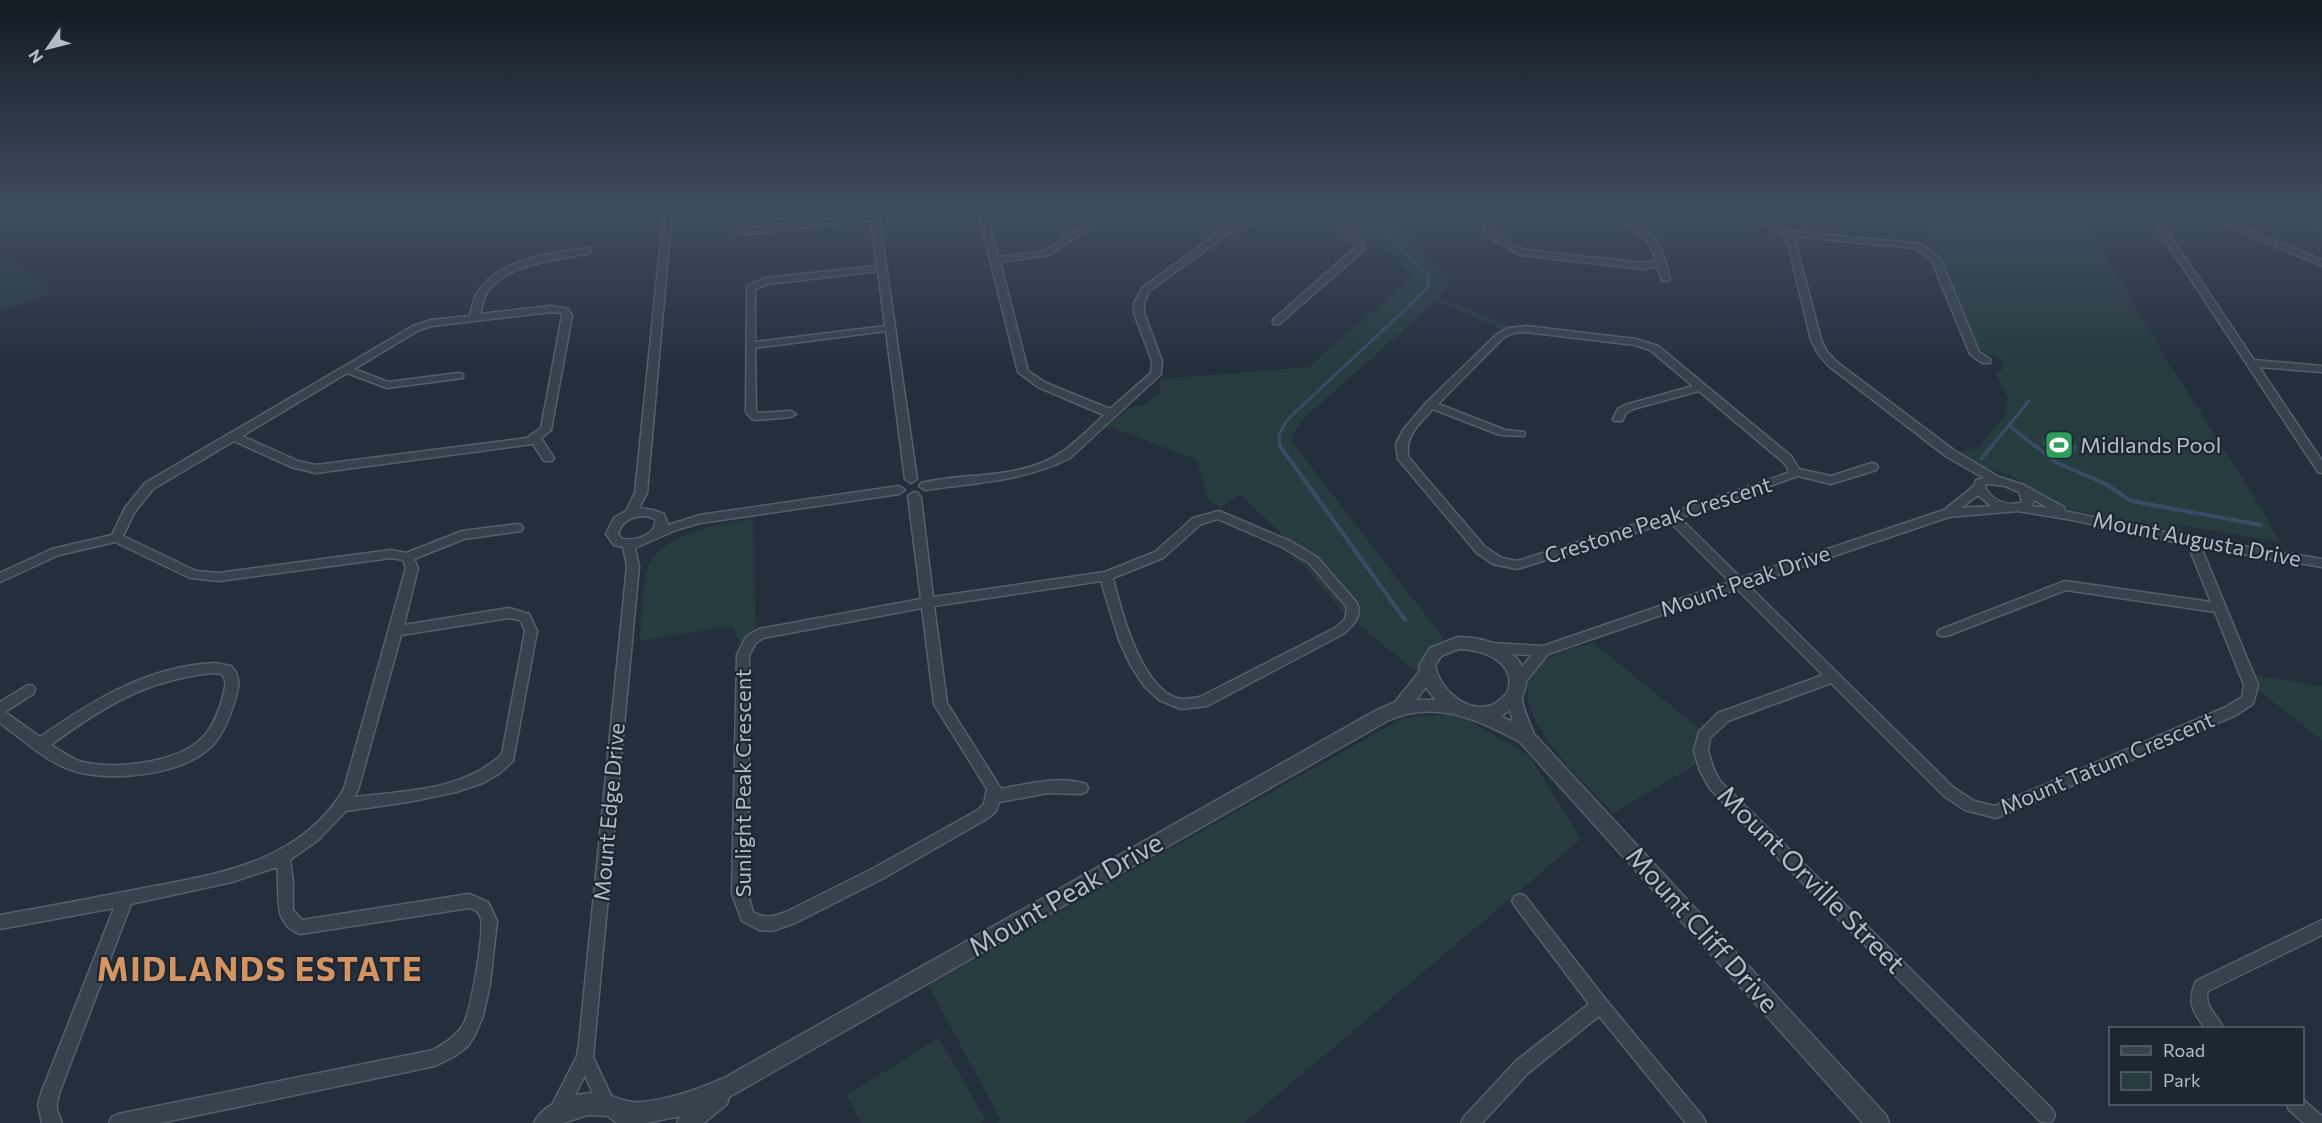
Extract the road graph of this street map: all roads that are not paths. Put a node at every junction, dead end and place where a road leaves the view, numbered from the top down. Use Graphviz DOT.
graph roads {
  1 [pos="531,262"];
  2 [pos="663,262"];
  3 [pos="881,262"];
  4 [pos="996,262"];
  5 [pos="1183,262"];
  6 [pos="1345,262"];
  7 [pos="1609,262"];
  8 [pos="1797,262"];
  9 [pos="1937,262"];
  10 [pos="2185,262"];
  11 [pos="1658,263"];
  12 [pos="882,268"];
  13 [pos="1665,279"];
  14 [pos="474,318"];
  15 [pos="1276,322"];
  16 [pos="890,328"];
  17 [pos="750,346"];
  18 [pos="1986,361"];
  19 [pos="2251,363"];
  20 [pos="345,369"];
  21 [pos="2322,369"];
  22 [pos="459,376"];
  23 [pos="1701,387"];
  24 [pos="1432,405"];
  25 [pos="791,414"];
  26 [pos="1112,414"];
  27 [pos="1618,419"];
  28 [pos="1520,434"];
  29 [pos="233,436"];
  30 [pos="536,439"];
  31 [pos="1951,454"];
  32 [pos="548,458"];
  33 [pos="1872,467"];
  34 [pos="2322,468"];
  35 [pos="1793,471"];
  36 [pos="1995,478"];
  37 [pos="911,479"];
  38 [pos="925,486"];
  39 [pos="1979,486"];
  40 [pos="899,490"];
  41 [pos="2024,492"];
  42 [pos="640,493"];
  43 [pos="914,495"];
  44 [pos="2016,508"];
  45 [pos="1948,513"];
  46 [pos="630,514"];
  47 [pos="655,514"];
  48 [pos="2072,516"];
  49 [pos="1671,517"];
  50 [pos="700,519"];
  51 [pos="517,528"];
  52 [pos="654,536"];
  53 [pos="116,538"];
  54 [pos="2193,542"];
  55 [pos="628,545"];
  56 [pos="407,557"];
  57 [pos="2322,562"];
  58 [pos="633,566"];
  59 [pos="1106,576"];
  60 [pos="0,578"];
  61 [pos="1737,584"];
  62 [pos="928,602"];
  63 [pos="2220,608"];
  64 [pos="398,631"];
  65 [pos="1943,633"];
  66 [pos="1491,648"];
  67 [pos="1543,651"];
  68 [pos="1427,674"];
  69 [pos="1833,677"];
  70 [pos="1516,689"];
  71 [pos="28,690"];
  72 [pos="1455,706"];
  73 [pos="1401,707"];
  74 [pos="0,709"];
  75 [pos="1478,711"];
  76 [pos="0,716"];
  77 [pos="1526,737"];
  78 [pos="41,744"];
  79 [pos="1080,788"];
  80 [pos="994,798"];
  81 [pos="343,805"];
  82 [pos="282,857"];
  83 [pos="125,899"];
  84 [pos="1520,901"];
  85 [pos="0,922"];
  86 [pos="2322,927"];
  87 [pos="1600,1005"];
  88 [pos="2214,1027"];
  89 [pos="585,1057"];
  90 [pos="733,1084"];
  91 [pos="2296,1105"];
  92 [pos="621,1114"];
  93 [pos="2046,1115"];
  94 [pos="551,1119"];
  95 [pos="53,1123"];
  96 [pos="118,1123"];
  97 [pos="688,1123"];
  98 [pos="1470,1123"];
  99 [pos="1696,1123"];
  100 [pos="1878,1123"];
  101 [pos="2317,1123"];
  1 -- 14 [label="street"];
  2 -- 42 [label="street, Mount Edge Drive"];
  3 -- 12 [label="street"];
  4 -- 26 [label="street"];
  5 -- 26 [label="street"];
  6 -- 15 [label="street"];
  7 -- 11 [label="street"];
  8 -- 31 [label="street"];
  9 -- 18 [label="street"];
  10 -- 19 [label="street"];
  11 -- 13 [label="street"];
  12 -- 16 [label="street"];
  12 -- 17 [label="street"];
  14 -- 20 [label="street"];
  14 -- 30 [label="street"];
  16 -- 17 [label="street"];
  16 -- 37 [label="street"];
  17 -- 25 [label="street"];
  19 -- 21 [label="street"];
  19 -- 34 [label="street"];
  20 -- 22 [label="street"];
  20 -- 29 [label="street"];
  23 -- 24 [label="street, Crestone Peak Crescent"];
  23 -- 27 [label="street"];
  23 -- 35 [label="street, Crestone Peak Crescent"];
  24 -- 28 [label="street"];
  24 -- 49 [label="street, Crestone Peak Crescent"];
  26 -- 38 [label="street"];
  29 -- 30 [label="street"];
  29 -- 53 [label="street"];
  30 -- 32 [label="street"];
  31 -- 36 [label="street"];
  31 -- 39 [label="street"];
  33 -- 35 [label="street"];
  35 -- 49 [label="street, Crestone Peak Crescent"];
  36 -- 39 [label="street, Mount Peak Drive"];
  36 -- 41 [label="street"];
  37 -- 38 [label="street"];
  37 -- 40 [label="street"];
  38 -- 43 [label="street"];
  39 -- 44 [label="street"];
  39 -- 45 [label="street, Mount Peak Drive"];
  40 -- 43 [label="street"];
  40 -- 50 [label="street"];
  41 -- 44 [label="street"];
  41 -- 48 [label="street, Mount Augusta Drive"];
  42 -- 46 [label="street, Mount Edge Drive"];
  42 -- 47 [label="street"];
  43 -- 62 [label="street"];
  44 -- 45 [label="street, Mount Peak Drive"];
  44 -- 48 [label="street, Mount Augusta Drive"];
  45 -- 61 [label="street, Mount Peak Drive"];
  46 -- 47 [label="street"];
  46 -- 55 [label="street, Mount Edge Drive"];
  47 -- 50 [label="street"];
  47 -- 52 [label="street, Mount Edge Drive"];
  48 -- 54 [label="street, Mount Augusta Drive"];
  49 -- 61 [label="street, Mount Tatum Crescent"];
  50 -- 52 [label="street"];
  51 -- 56 [label="street"];
  52 -- 55 [label="street"];
  52 -- 58 [label="street, Mount Edge Drive"];
  53 -- 56 [label="street"];
  53 -- 60 [label="street"];
  54 -- 57 [label="street, Mount Augusta Drive"];
  54 -- 63 [label="street, Mount Tatum Crescent"];
  55 -- 58 [label="street, Mount Edge Drive"];
  56 -- 64 [label="street"];
  58 -- 89 [label="street, Mount Edge Drive"];
  59 -- 59 [label="street"];
  59 -- 62 [label="street"];
  61 -- 67 [label="street, Mount Peak Drive"];
  61 -- 69 [label="street, Mount Tatum Crescent"];
  62 -- 80 [label="street"];
  62 -- 80 [label="street, Sunlight Peak Crescent"];
  63 -- 65 [label="street"];
  63 -- 69 [label="street, Mount Tatum Crescent"];
  64 -- 81 [label="street"];
  64 -- 81 [label="street"];
  66 -- 67 [label="street, Mount Peak Drive"];
  66 -- 68 [label="street, Mount Peak Drive"];
  66 -- 70 [label="street"];
  67 -- 70 [label="street, Mount Peak Drive"];
  68 -- 72 [label="street, Mount Peak Drive"];
  68 -- 73 [label="street, Mount Peak Drive"];
  69 -- 93 [label="street, Mount Orville Street"];
  70 -- 75 [label="street, Mount Peak Drive"];
  70 -- 77 [label="street, Mount Cliff Drive"];
  71 -- 74 [label="street"];
  72 -- 73 [label="street, Mount Peak Drive"];
  72 -- 75 [label="street, Mount Peak Drive"];
  73 -- 90 [label="street, Mount Peak Drive"];
  75 -- 77 [label="street, Mount Cliff Drive"];
  76 -- 78 [label="street"];
  77 -- 100 [label="street, Mount Cliff Drive"];
  78 -- 78 [label="street"];
  79 -- 80 [label="street"];
  81 -- 82 [label="street"];
  82 -- 83 [label="street"];
  82 -- 96 [label="street"];
  83 -- 85 [label="street"];
  83 -- 95 [label="street"];
  84 -- 87 [label="street"];
  86 -- 88 [label="street"];
  87 -- 98 [label="street"];
  87 -- 99 [label="street"];
  89 -- 92 [label="street, Mount Edge Drive"];
  89 -- 94 [label="street, Mount Edge Drive"];
  90 -- 92 [label="street, Mount Peak Drive"];
  90 -- 97 [label="street, Mount Peak Drive"];
  91 -- 101 [label="street"];
  92 -- 94 [label="street, Mount Peak Drive"];
}
